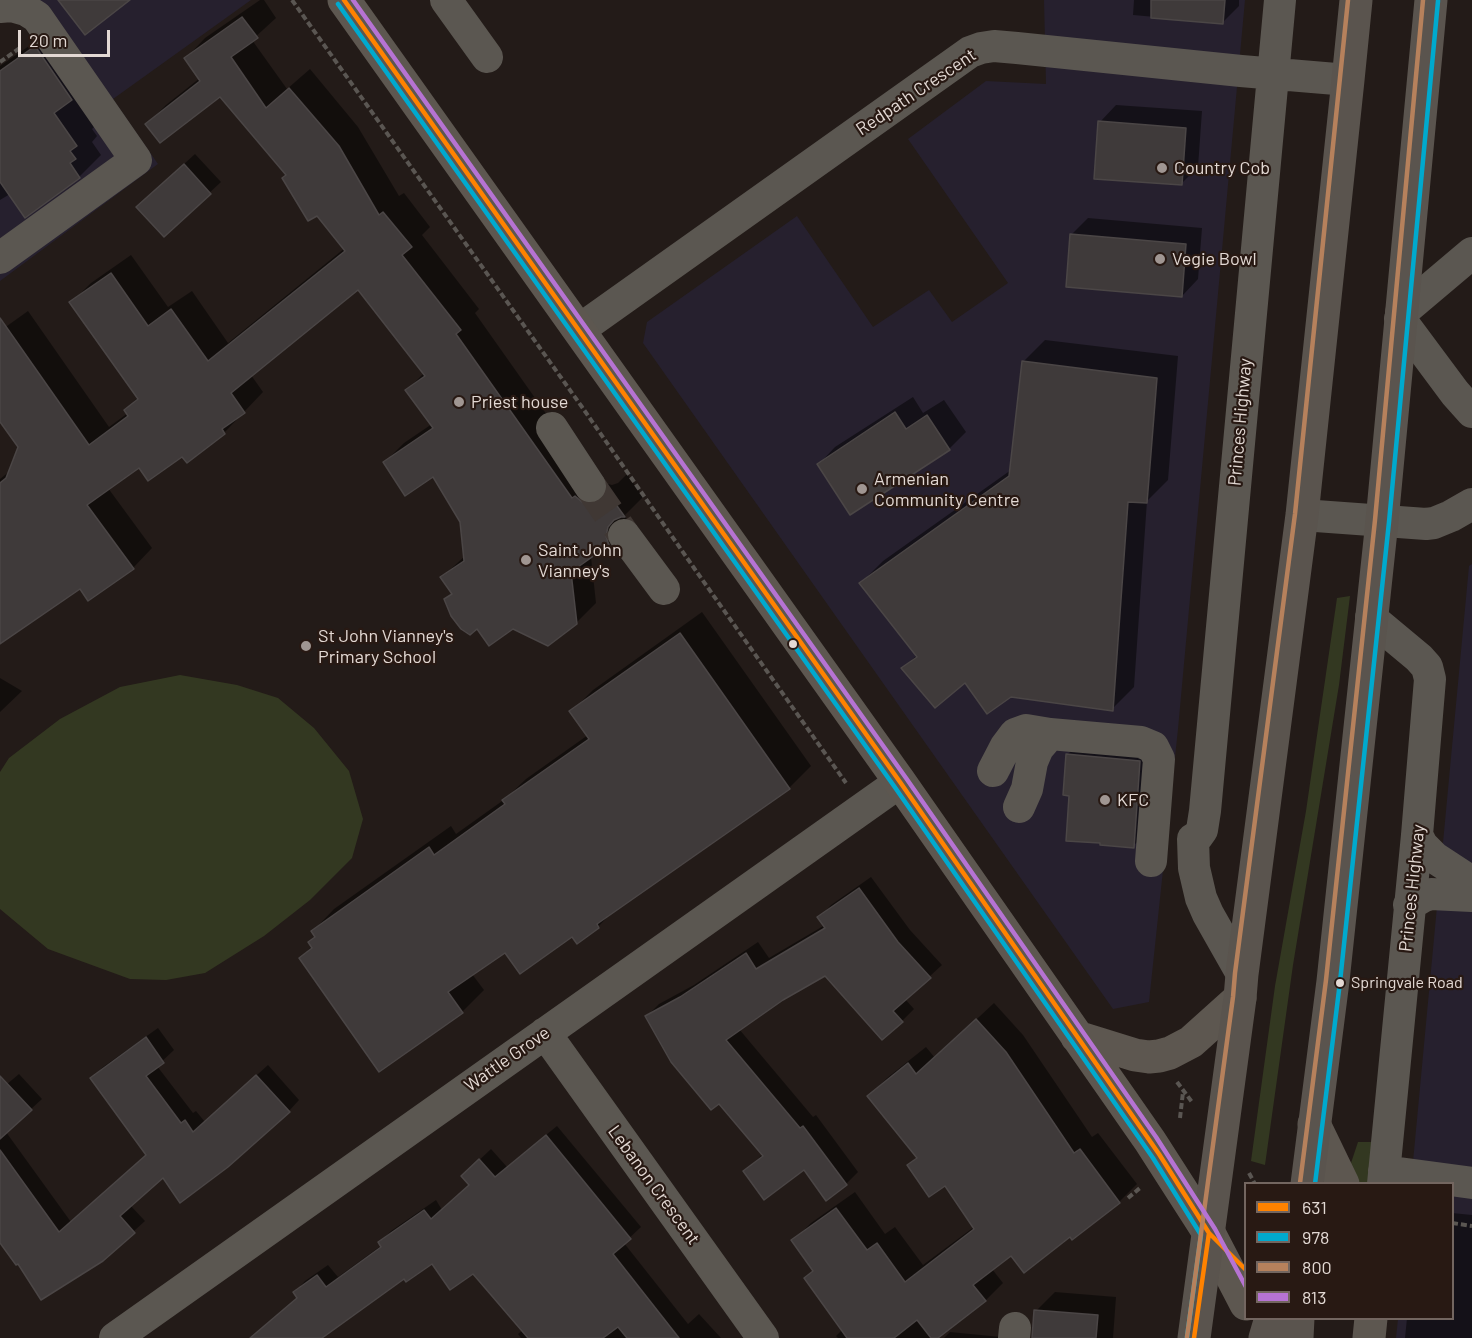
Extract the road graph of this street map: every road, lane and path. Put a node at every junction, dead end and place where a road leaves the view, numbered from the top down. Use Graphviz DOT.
graph roads {
  1 [pos="292,0"];
  2 [pos="344,0"];
  3 [pos="446,0"];
  4 [pos="1280,0"];
  5 [pos="1356,0"];
  6 [pos="1431,0"];
  7 [pos="0,7"];
  8 [pos="487,57"];
  9 [pos="1272,73"];
  10 [pos="1348,80"];
  11 [pos="1472,253"];
  12 [pos="0,258"];
  13 [pos="1401,316"];
  14 [pos="579,330"];
  15 [pos="1472,412"];
  16 [pos="552,428"];
  17 [pos="590,486"];
  18 [pos="1472,504"];
  19 [pos="1302,515"];
  20 [pos="1382,521"];
  21 [pos="624,535"];
  22 [pos="664,589"];
  23 [pos="1371,618"];
  24 [pos="1050,734"];
  25 [pos="993,771"];
  26 [pos="900,782"];
  27 [pos="1019,807"];
  28 [pos="864,808"];
  29 [pos="1417,835"];
  30 [pos="1151,861"];
  31 [pos="1472,882"];
  32 [pos="1472,896"];
  33 [pos="1409,905"];
  34 [pos="1241,986"];
  35 [pos="545,1033"];
  36 [pos="1077,1037"];
  37 [pos="1192,1102"];
  38 [pos="1180,1118"];
  39 [pos="1314,1124"];
  40 [pos="1249,1173"];
  41 [pos="1383,1177"];
  42 [pos="1254,1182"];
  43 [pos="1307,1182"];
  44 [pos="1342,1182"];
  45 [pos="1472,1183"];
  46 [pos="1140,1188"];
  47 [pos="1128,1198"];
  48 [pos="1454,1223"];
  49 [pos="1472,1226"];
  50 [pos="1209,1233"];
  51 [pos="1244,1270"];
  52 [pos="1244,1302"];
  53 [pos="1254,1320"];
  54 [pos="1371,1320"];
  55 [pos="1293,1326"];
  56 [pos="115,1338"];
  57 [pos="763,1338"];
  58 [pos="1194,1338"];
  59 [pos="1264,1338"];
  60 [pos="1369,1338"];
  1 -- 28 [label="path"];
  2 -- 14 [label="main road"];
  3 -- 8 [label="street"];
  4 -- 9 [label="street, Princes Highway"];
  5 -- 10 [label="highway"];
  6 -- 13 [label="highway"];
  7 -- 12 [label="street"];
  9 -- 10 [label="street, Redpath Crescent"];
  9 -- 14 [label="street, Redpath Crescent"];
  9 -- 34 [label="street, Princes Highway"];
  10 -- 19 [label="highway"];
  11 -- 13 [label="street"];
  13 -- 15 [label="street"];
  13 -- 20 [label="highway"];
  14 -- 26 [label="main road"];
  16 -- 17 [label="street"];
  18 -- 20 [label="street"];
  19 -- 20 [label="street"];
  19 -- 34 [label="highway"];
  20 -- 23 [label="highway"];
  21 -- 22 [label="street"];
  23 -- 29 [label="street, Princes Highway"];
  23 -- 39 [label="highway"];
  24 -- 25 [label="street"];
  24 -- 27 [label="street"];
  24 -- 30 [label="street"];
  26 -- 28 [label="street, Wattle Grove"];
  26 -- 36 [label="main road"];
  28 -- 35 [label="street, Wattle Grove"];
  29 -- 31 [label="street"];
  29 -- 33 [label="street, Princes Highway"];
  32 -- 33 [label="street"];
  33 -- 41 [label="street, Princes Highway"];
  34 -- 36 [label="main road"];
  34 -- 50 [label="highway"];
  35 -- 56 [label="street, Wattle Grove"];
  35 -- 57 [label="street, Lebanon Crescent"];
  36 -- 50 [label="main road"];
  37 -- 38 [label="path"];
  39 -- 43 [label="highway"];
  39 -- 44 [label="main road"];
  40 -- 42 [label="path"];
  41 -- 45 [label="street"];
  46 -- 47 [label="path"];
  48 -- 49 [label="path"];
  50 -- 51 [label="main road"];
  50 -- 52 [label="main road"];
  50 -- 58 [label="highway"];
  53 -- 59 [label="main road"];
  54 -- 60 [label="main road"];
  55 -- 59 [label="highway"];
}
